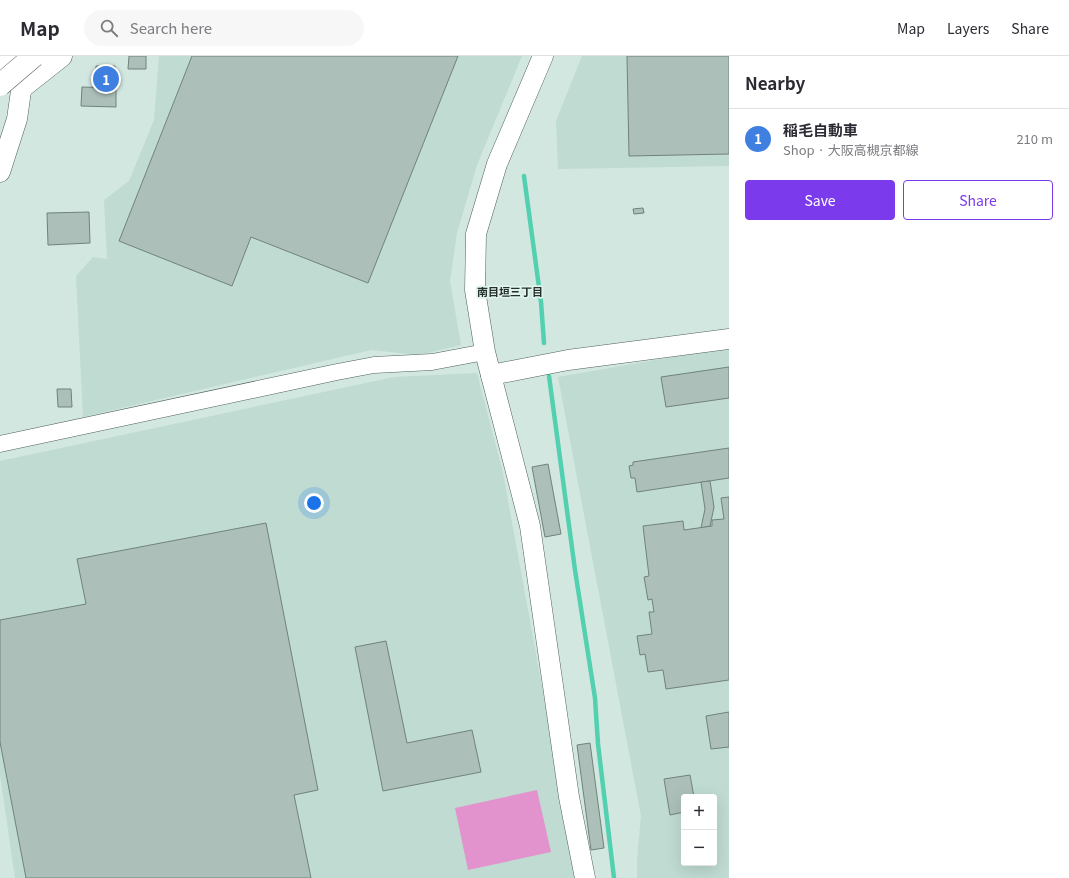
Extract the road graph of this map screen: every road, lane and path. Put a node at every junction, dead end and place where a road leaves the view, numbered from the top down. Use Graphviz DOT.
graph roads {
  1 [pos="6,56"];
  2 [pos="33,56"];
  3 [pos="61,56"];
  4 [pos="543,56"];
  5 [pos="0,61"];
  6 [pos="0,84"];
  7 [pos="23,86"];
  8 [pos="0,172"];
  9 [pos="729,338"];
  10 [pos="485,352"];
  11 [pos="491,374"];
  12 [pos="0,444"];
  13 [pos="585,878"];
  1 -- 5 [label="main road"];
  2 -- 6 [label="main road, bridge"];
  2 -- 7 [label="street"];
  3 -- 7 [label="main road"];
  4 -- 10 [label="street"];
  7 -- 8 [label="street"];
  9 -- 11 [label="street"];
  10 -- 11 [label="street"];
  10 -- 12 [label="street"];
  11 -- 13 [label="street"];
}
